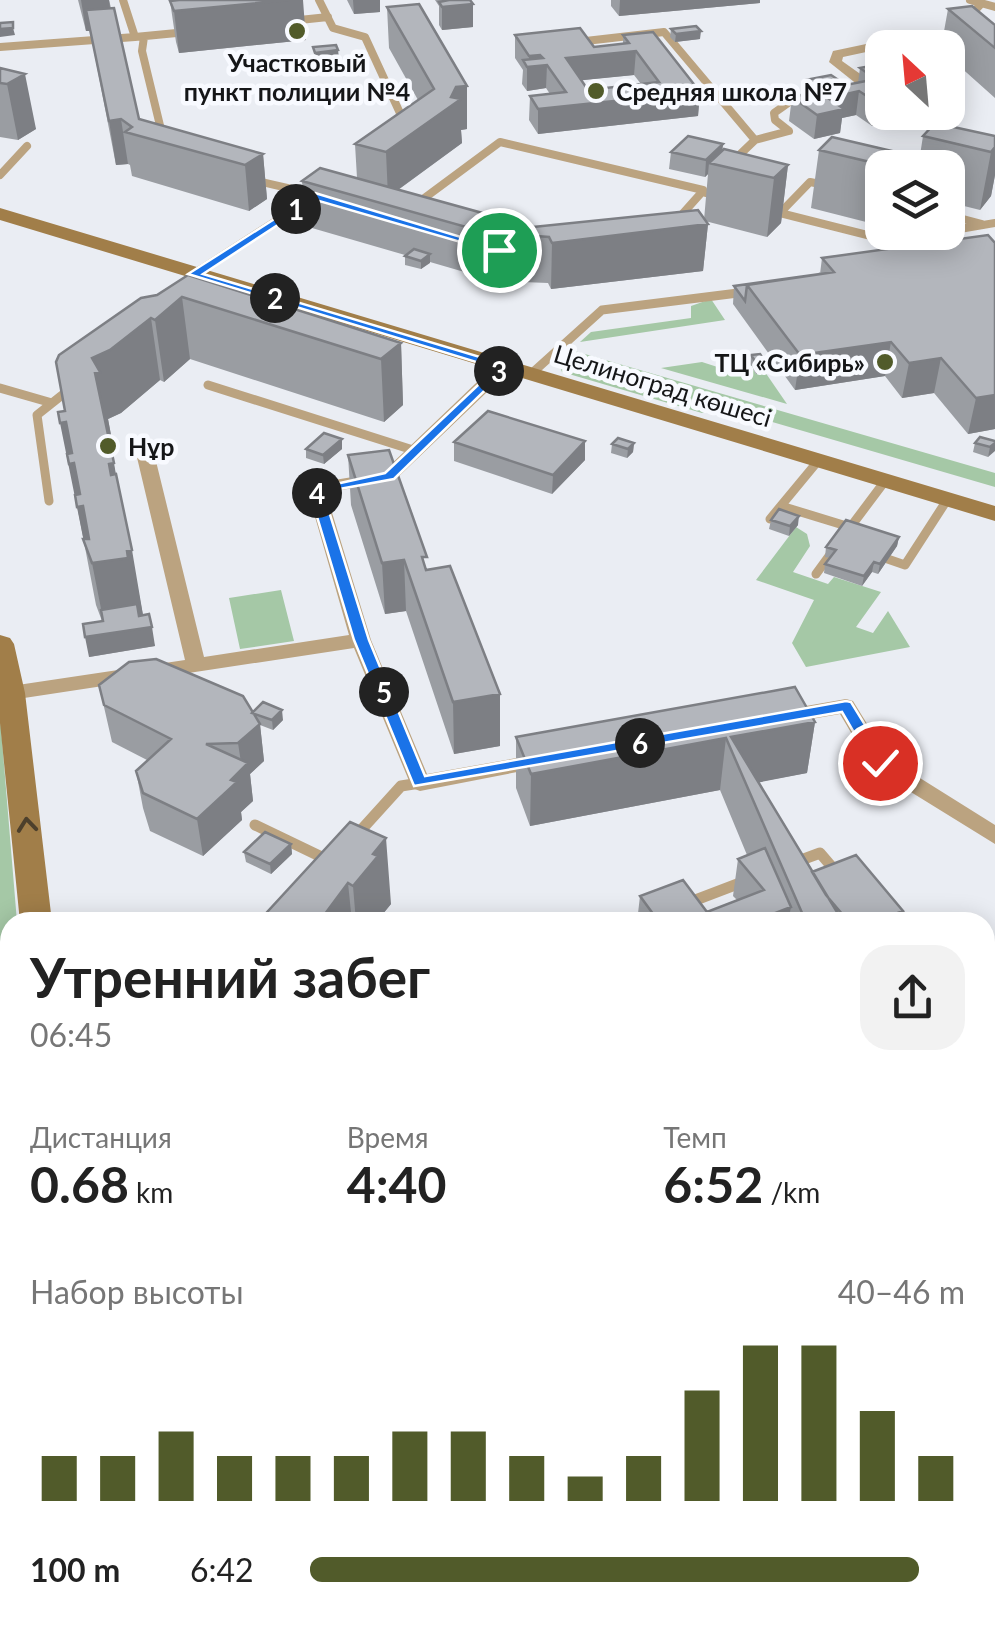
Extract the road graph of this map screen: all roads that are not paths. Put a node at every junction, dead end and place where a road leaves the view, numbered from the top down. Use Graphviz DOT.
graph roads {
  1 [pos="123,0"];
  2 [pos="319,0"];
  3 [pos="970,0"];
  4 [pos="981,4"];
  5 [pos="995,7"];
  6 [pos="328,18"];
  7 [pos="272,23"];
  8 [pos="196,31"];
  9 [pos="970,32"];
  10 [pos="140,37"];
  11 [pos="573,42"];
  12 [pos="0,46"];
  13 [pos="865,48"];
  14 [pos="865,84"];
  15 [pos="865,87"];
  16 [pos="848,90"];
  17 [pos="810,97"];
  18 [pos="414,132"];
  19 [pos="755,140"];
  20 [pos="27,146"];
  21 [pos="168,157"];
  22 [pos="0,175"];
  23 [pos="242,176"];
  24 [pos="718,176"];
  25 [pos="828,186"];
  26 [pos="704,190"];
  27 [pos="332,191"];
  28 [pos="315,196"];
  29 [pos="733,200"];
  30 [pos="328,201"];
  31 [pos="764,208"];
  32 [pos="780,212"];
  33 [pos="400,216"];
  34 [pos="0,217"];
  35 [pos="965,219"];
  36 [pos="991,224"];
  37 [pos="671,226"];
  38 [pos="965,228"];
  39 [pos="865,234"];
  40 [pos="203,282"];
  41 [pos="763,290"];
  42 [pos="504,366"];
  43 [pos="531,374"];
  44 [pos="80,382"];
  45 [pos="208,385"];
  46 [pos="0,388"];
  47 [pos="52,403"];
  48 [pos="144,449"];
  49 [pos="413,450"];
  50 [pos="818,460"];
  51 [pos="885,480"];
  52 [pos="49,500"];
  53 [pos="948,500"];
  54 [pos="781,506"];
  55 [pos="995,514"];
  56 [pos="770,519"];
  57 [pos="850,528"];
  58 [pos="867,533"];
  59 [pos="899,543"];
  60 [pos="838,544"];
  61 [pos="915,548"];
  62 [pos="855,549"];
  63 [pos="872,554"];
  64 [pos="816,574"];
  65 [pos="362,640"];
  66 [pos="0,644"];
  67 [pos="196,665"];
  68 [pos="12,693"];
  69 [pos="753,723"];
  70 [pos="568,756"];
  71 [pos="420,782"];
  72 [pos="255,825"];
  73 [pos="995,836"];
  74 [pos="783,867"];
  75 [pos="764,874"];
  76 [pos="844,881"];
  77 [pos="672,909"];
  78 [pos="35,912"];
  1 -- 10 [label="lane"];
  2 -- 6 [label="lane"];
  3 -- 4 [label="lane"];
  4 -- 5 [label="lane"];
  4 -- 9 [label="lane"];
  6 -- 7 [label="lane"];
  6 -- 18 [label="lane"];
  8 -- 10 [label="lane"];
  10 -- 12 [label="lane"];
  10 -- 21 [label="lane"];
  11 -- 19 [label="lane"];
  13 -- 14 [label="street"];
  15 -- 16 [label="lane"];
  17 -- 19 [label="lane"];
  19 -- 24 [label="lane"];
  20 -- 22 [label="lane"];
  23 -- 28 [label="lane"];
  25 -- 32 [label="lane"];
  26 -- 29 [label="lane"];
  26 -- 33 [label="lane"];
  26 -- 37 [label="lane"];
  27 -- 28 [label="lane"];
  28 -- 30 [label="lane"];
  28 -- 40 [label="lane"];
  31 -- 32 [label="lane"];
  32 -- 39 [label="lane"];
  34 -- 40 [label="street, Целиноград көшесі"];
  35 -- 36 [label="lane"];
  36 -- 38 [label="lane"];
  40 -- 42 [label="street, Целиноград көшесі"];
  41 -- 43 [label="lane"];
  42 -- 43 [label="street, Целиноград көшесі"];
  42 -- 49 [label="street"];
  43 -- 50 [label="street, Целиноград көшесі"];
  44 -- 47 [label="lane"];
  45 -- 49 [label="lane"];
  46 -- 47 [label="lane"];
  47 -- 52 [label="lane"];
  48 -- 67 [label="street"];
  49 -- 65 [label="street"];
  50 -- 51 [label="street, Целиноград көшесі"];
  50 -- 54 [label="lane"];
  51 -- 53 [label="street, Целиноград көшесі"];
  51 -- 57 [label="lane"];
  53 -- 55 [label="street, Целиноград көшесі"];
  53 -- 61 [label="lane"];
  54 -- 56 [label="lane"];
  54 -- 57 [label="lane"];
  57 -- 58 [label="lane"];
  57 -- 60 [label="lane"];
  59 -- 61 [label="lane"];
  60 -- 62 [label="lane"];
  60 -- 64 [label="lane"];
  61 -- 63 [label="lane"];
  65 -- 67 [label="street"];
  65 -- 71 [label="street"];
  66 -- 68 [label="street"];
  67 -- 68 [label="street"];
  78 -- 68 [label="street, one-way"];
  69 -- 73 [label="street"];
  70 -- 71 [label="street"];
  71 -- 72 [label="lane"];
  74 -- 76 [label="lane"];
  75 -- 77 [label="lane"];
}
